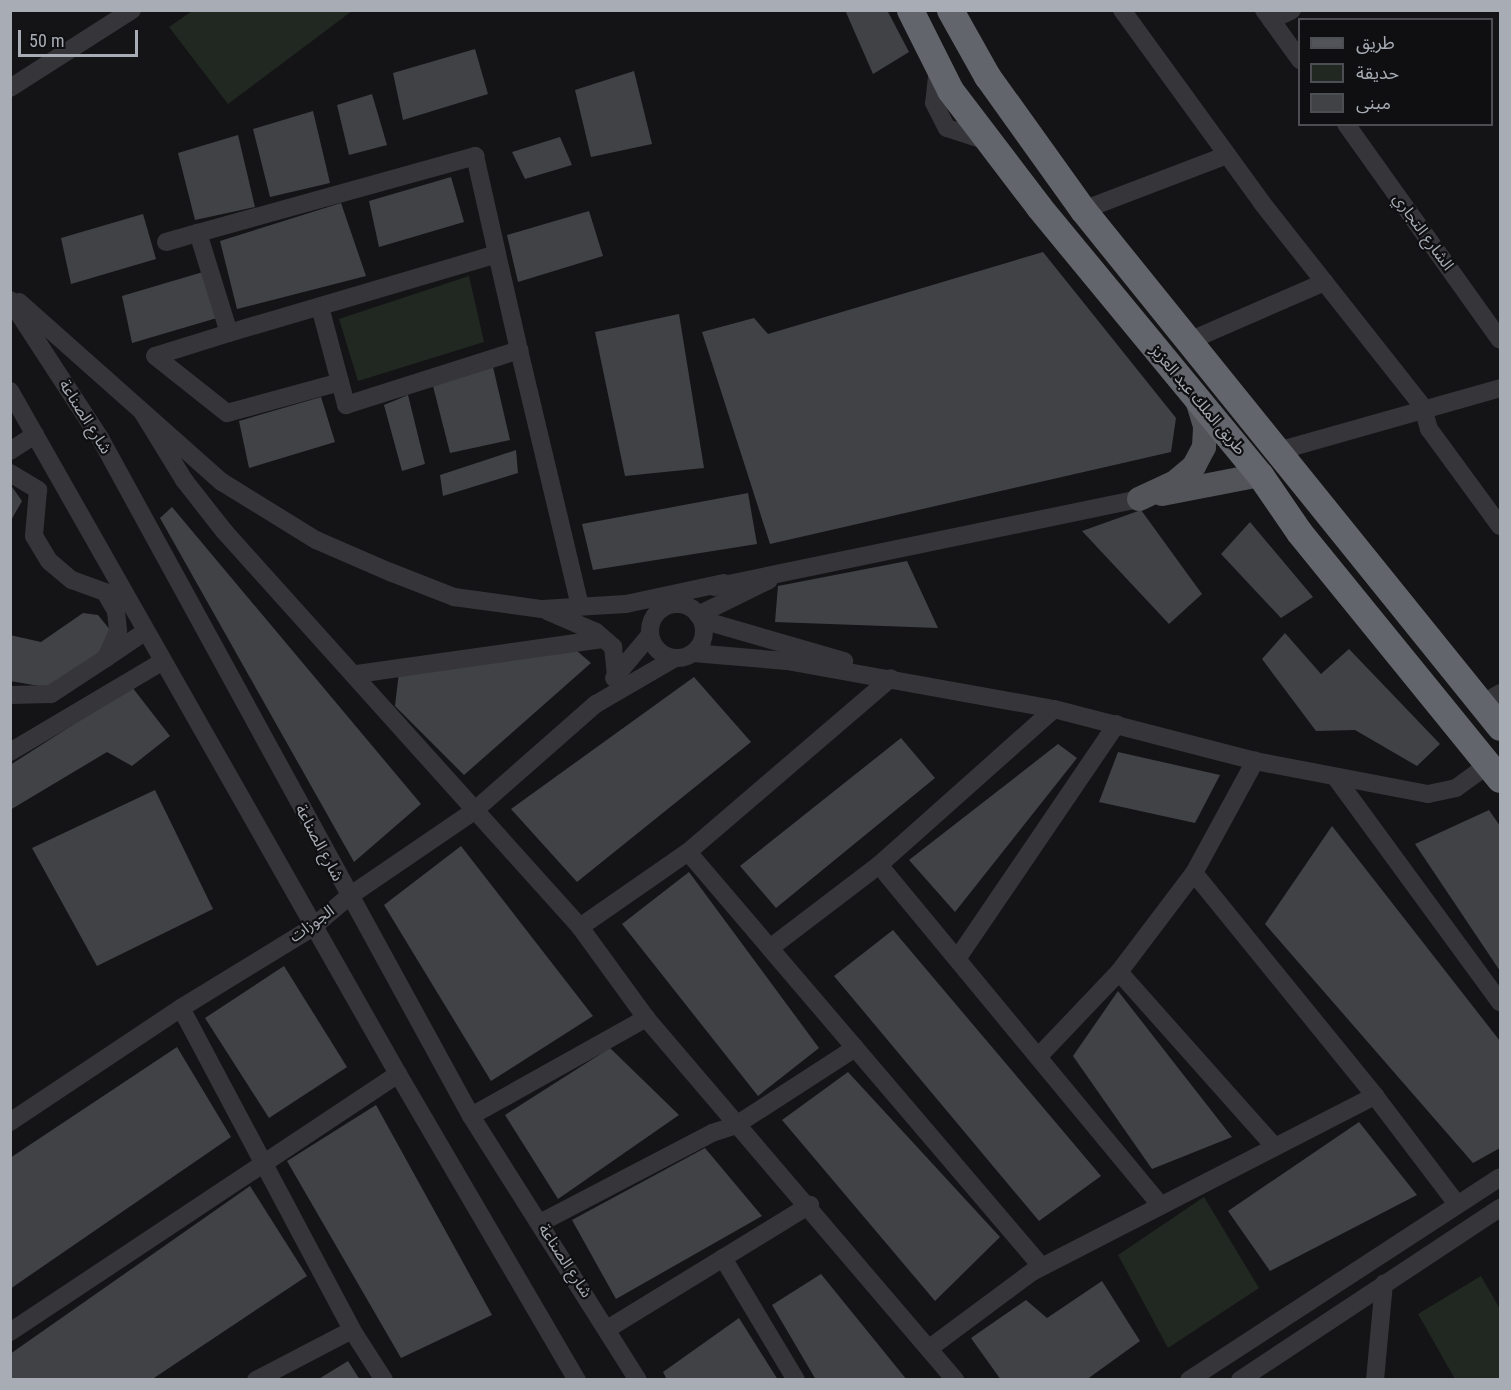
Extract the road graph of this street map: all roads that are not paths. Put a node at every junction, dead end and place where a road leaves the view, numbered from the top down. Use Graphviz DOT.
graph roads {
  1 [pos="132,10"];
  2 [pos="910,10"];
  3 [pos="950,10"];
  4 [pos="1122,10"];
  5 [pos="1292,10"];
  6 [pos="1268,15"];
  7 [pos="1298,59"];
  8 [pos="10,88"];
  9 [pos="1347,126"];
  10 [pos="1227,155"];
  11 [pos="1083,210"];
  12 [pos="198,233"];
  13 [pos="166,242"];
  14 [pos="497,254"];
  15 [pos="1325,282"];
  16 [pos="10,294"];
  17 [pos="10,300"];
  18 [pos="320,307"];
  19 [pos="229,333"];
  20 [pos="1500,340"];
  21 [pos="1189,341"];
  22 [pos="519,350"];
  23 [pos="340,382"];
  24 [pos="1500,388"];
  25 [pos="10,391"];
  26 [pos="1196,398"];
  27 [pos="1423,407"];
  28 [pos="143,413"];
  29 [pos="36,435"];
  30 [pos="10,451"];
  31 [pos="1278,451"];
  32 [pos="50,461"];
  33 [pos="10,473"];
  34 [pos="1260,475"];
  35 [pos="38,490"];
  36 [pos="1138,499"];
  37 [pos="1500,526"];
  38 [pos="792,568"];
  39 [pos="724,582"];
  40 [pos="112,588"];
  41 [pos="626,604"];
  42 [pos="669,605"];
  43 [pos="579,607"];
  44 [pos="542,609"];
  45 [pos="700,617"];
  46 [pos="146,632"];
  47 [pos="650,635"];
  48 [pos="603,639"];
  49 [pos="684,655"];
  50 [pos="106,658"];
  51 [pos="163,661"];
  52 [pos="357,674"];
  53 [pos="616,675"];
  54 [pos="891,678"];
  55 [pos="10,695"];
  56 [pos="1491,698"];
  57 [pos="596,704"];
  58 [pos="1054,708"];
  59 [pos="1117,724"];
  60 [pos="1500,727"];
  61 [pos="10,752"];
  62 [pos="1255,761"];
  63 [pos="1495,772"];
  64 [pos="1336,778"];
  65 [pos="474,812"];
  66 [pos="688,852"];
  67 [pos="879,865"];
  68 [pos="1194,873"];
  69 [pos="348,897"];
  70 [pos="313,927"];
  71 [pos="580,927"];
  72 [pos="770,948"];
  73 [pos="957,959"];
  74 [pos="1119,972"];
  75 [pos="1500,1002"];
  76 [pos="180,1008"];
  77 [pos="646,1018"];
  78 [pos="855,1048"];
  79 [pos="1038,1057"];
  80 [pos="398,1074"];
  81 [pos="1375,1096"];
  82 [pos="471,1116"];
  83 [pos="10,1122"];
  84 [pos="736,1125"];
  85 [pos="1275,1147"];
  86 [pos="262,1161"];
  87 [pos="1500,1177"];
  88 [pos="1457,1203"];
  89 [pos="810,1204"];
  90 [pos="1161,1206"];
  91 [pos="1500,1208"];
  92 [pos="540,1223"];
  93 [pos="723,1258"];
  94 [pos="1042,1267"];
  95 [pos="1384,1283"];
  96 [pos="609,1328"];
  97 [pos="352,1330"];
  98 [pos="10,1332"];
  99 [pos="931,1347"];
  100 [pos="1243,1378"];
  101 [pos="256,1380"];
  102 [pos="384,1380"];
  103 [pos="577,1380"];
  104 [pos="638,1380"];
  105 [pos="795,1380"];
  106 [pos="955,1380"];
  107 [pos="1189,1380"];
  108 [pos="1264,1380"];
  109 [pos="1375,1380"];
  1 -- 8 [label="street"];
  2 -- 26 [label="highway, طريق الملك عبد العزيز"];
  3 -- 11 [label="highway, طريق الملك عبد العزيز"];
  4 -- 10 [label="street"];
  5 -- 6 [label="street"];
  6 -- 7 [label="street"];
  9 -- 20 [label="street, الشارع التجاري"];
  10 -- 11 [label="street"];
  10 -- 15 [label="street"];
  11 -- 21 [label="highway, طريق الملك عبد العزيز"];
  12 -- 13 [label="street"];
  12 -- 14 [label="street"];
  12 -- 19 [label="street"];
  14 -- 18 [label="street"];
  14 -- 22 [label="street"];
  15 -- 21 [label="street"];
  15 -- 27 [label="street"];
  16 -- 28 [label="street"];
  17 -- 69 [label="street, شارع الصناعة"];
  18 -- 19 [label="street"];
  18 -- 23 [label="street"];
  19 -- 23 [label="street"];
  21 -- 31 [label="highway, طريق الملك عبد العزيز"];
  22 -- 23 [label="street"];
  22 -- 43 [label="street"];
  24 -- 27 [label="street"];
  25 -- 29 [label="street"];
  26 -- 34 [label="highway, طريق الملك عبد العزيز"];
  26 -- 36 [label="main road"];
  27 -- 31 [label="street"];
  27 -- 37 [label="street"];
  28 -- 44 [label="street"];
  28 -- 52 [label="street"];
  29 -- 30 [label="street"];
  29 -- 32 [label="street"];
  31 -- 56 [label="highway, طريق الملك عبد العزيز"];
  32 -- 35 [label="street"];
  32 -- 40 [label="street"];
  33 -- 35 [label="street"];
  34 -- 36 [label="main road"];
  34 -- 63 [label="highway, طريق الملك عبد العزيز"];
  35 -- 40 [label="street"];
  36 -- 38 [label="street"];
  38 -- 39 [label="street"];
  38 -- 45 [label="street"];
  39 -- 41 [label="street"];
  39 -- 42 [label="street"];
  40 -- 46 [label="street"];
  40 -- 50 [label="street"];
  41 -- 42 [label="street"];
  41 -- 43 [label="street"];
  42 -- 45 [label="street"];
  42 -- 47 [label="street"];
  43 -- 44 [label="street"];
  44 -- 48 [label="street"];
  45 -- 49 [label="street"];
  45 -- 54 [label="street"];
  46 -- 50 [label="street"];
  46 -- 51 [label="street"];
  47 -- 49 [label="street"];
  47 -- 53 [label="street"];
  48 -- 52 [label="street"];
  48 -- 53 [label="street"];
  49 -- 54 [label="street"];
  49 -- 57 [label="street"];
  50 -- 55 [label="street"];
  51 -- 61 [label="street"];
  51 -- 70 [label="street"];
  52 -- 65 [label="street"];
  53 -- 57 [label="street"];
  54 -- 58 [label="street"];
  54 -- 66 [label="street"];
  56 -- 60 [label="highway, طريق الملك عبد العزيز"];
  57 -- 65 [label="street, الجوزات"];
  58 -- 59 [label="street"];
  58 -- 67 [label="street"];
  59 -- 62 [label="street"];
  59 -- 73 [label="street"];
  62 -- 64 [label="street"];
  62 -- 68 [label="street"];
  63 -- 64 [label="street"];
  64 -- 75 [label="street"];
  65 -- 69 [label="street, الجوزات"];
  65 -- 71 [label="street"];
  66 -- 71 [label="street"];
  66 -- 72 [label="street"];
  67 -- 72 [label="street"];
  67 -- 73 [label="street"];
  68 -- 74 [label="street"];
  68 -- 81 [label="street"];
  69 -- 70 [label="street, الجوزات"];
  69 -- 82 [label="street, شارع الصناعة"];
  70 -- 76 [label="street, الجوزات"];
  70 -- 80 [label="street"];
  71 -- 77 [label="street"];
  72 -- 78 [label="street"];
  73 -- 79 [label="street"];
  74 -- 79 [label="street"];
  74 -- 85 [label="street"];
  76 -- 83 [label="street, الجوزات"];
  76 -- 86 [label="street"];
  77 -- 82 [label="street"];
  77 -- 84 [label="street"];
  78 -- 84 [label="street"];
  78 -- 94 [label="street"];
  79 -- 90 [label="street"];
  80 -- 86 [label="street"];
  80 -- 103 [label="street"];
  81 -- 85 [label="street"];
  81 -- 88 [label="street"];
  82 -- 92 [label="street, شارع الصناعة"];
  84 -- 89 [label="street"];
  84 -- 92 [label="street"];
  85 -- 90 [label="street"];
  86 -- 97 [label="street"];
  86 -- 98 [label="street"];
  87 -- 88 [label="street"];
  88 -- 107 [label="street"];
  89 -- 93 [label="street"];
  89 -- 99 [label="street"];
  90 -- 94 [label="street"];
  91 -- 95 [label="street"];
  92 -- 96 [label="street, شارع الصناعة"];
  93 -- 96 [label="street"];
  93 -- 105 [label="street"];
  94 -- 99 [label="street"];
  95 -- 100 [label="street"];
  95 -- 109 [label="street"];
  96 -- 104 [label="street, شارع الصناعة"];
  97 -- 101 [label="street"];
  97 -- 102 [label="street"];
  99 -- 106 [label="street"];
  100 -- 108 [label="street"];
}
